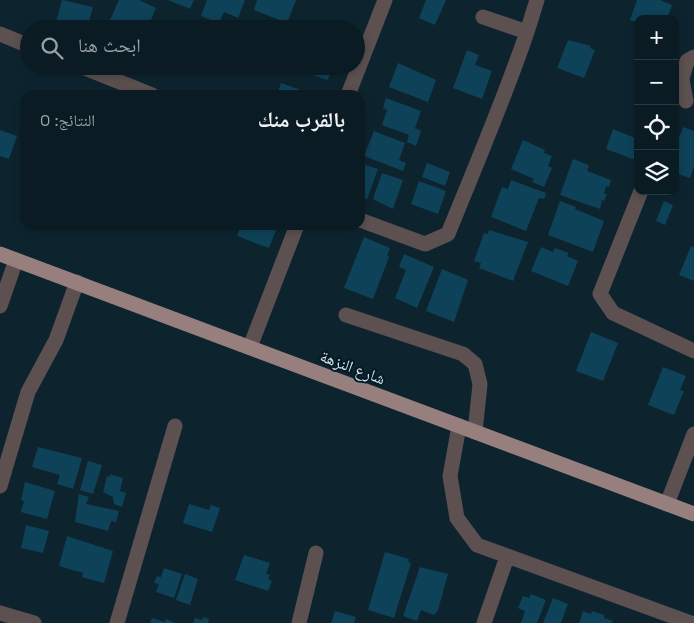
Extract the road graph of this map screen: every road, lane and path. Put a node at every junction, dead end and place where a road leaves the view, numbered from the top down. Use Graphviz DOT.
graph roads {
  1 [pos="385,0"];
  2 [pos="537,0"];
  3 [pos="483,18"];
  4 [pos="527,32"];
  5 [pos="0,34"];
  6 [pos="20,42"];
  7 [pos="365,51"];
  8 [pos="694,57"];
  9 [pos="102,75"];
  10 [pos="356,75"];
  11 [pos="140,90"];
  12 [pos="350,90"];
  13 [pos="686,101"];
  14 [pos="639,195"];
  15 [pos="365,222"];
  16 [pos="296,230"];
  17 [pos="0,254"];
  18 [pos="16,260"];
  19 [pos="76,282"];
  20 [pos="0,306"];
  21 [pos="346,315"];
  22 [pos="250,348"];
  23 [pos="694,351"];
  24 [pos="175,426"];
  25 [pos="459,426"];
  26 [pos="475,432"];
  27 [pos="694,434"];
  28 [pos="0,486"];
  29 [pos="667,504"];
  30 [pos="694,514"];
  31 [pos="316,553"];
  32 [pos="507,557"];
  33 [pos="0,613"];
  34 [pos="34,623"];
  35 [pos="117,623"];
  36 [pos="299,623"];
  37 [pos="484,623"];
  38 [pos="691,623"];
  1 -- 7 [label="street"];
  2 -- 4 [label="street"];
  3 -- 4 [label="street"];
  4 -- 15 [label="street"];
  5 -- 6 [label="street"];
  8 -- 13 [label="street"];
  9 -- 11 [label="street"];
  10 -- 12 [label="street"];
  14 -- 23 [label="street"];
  16 -- 22 [label="street"];
  17 -- 18 [label="main road, شارع النزهة"];
  18 -- 19 [label="main road, شارع النزهة"];
  18 -- 20 [label="street"];
  19 -- 22 [label="main road, شارع النزهة"];
  19 -- 28 [label="street"];
  21 -- 26 [label="street"];
  22 -- 25 [label="main road, شارع النزهة"];
  24 -- 35 [label="street"];
  25 -- 26 [label="main road, شارع النزهة"];
  25 -- 32 [label="street"];
  26 -- 29 [label="main road, شارع النزهة"];
  27 -- 29 [label="street"];
  29 -- 30 [label="main road, شارع النزهة"];
  31 -- 36 [label="street"];
  32 -- 37 [label="street"];
  32 -- 38 [label="street"];
  33 -- 34 [label="street"];
}
